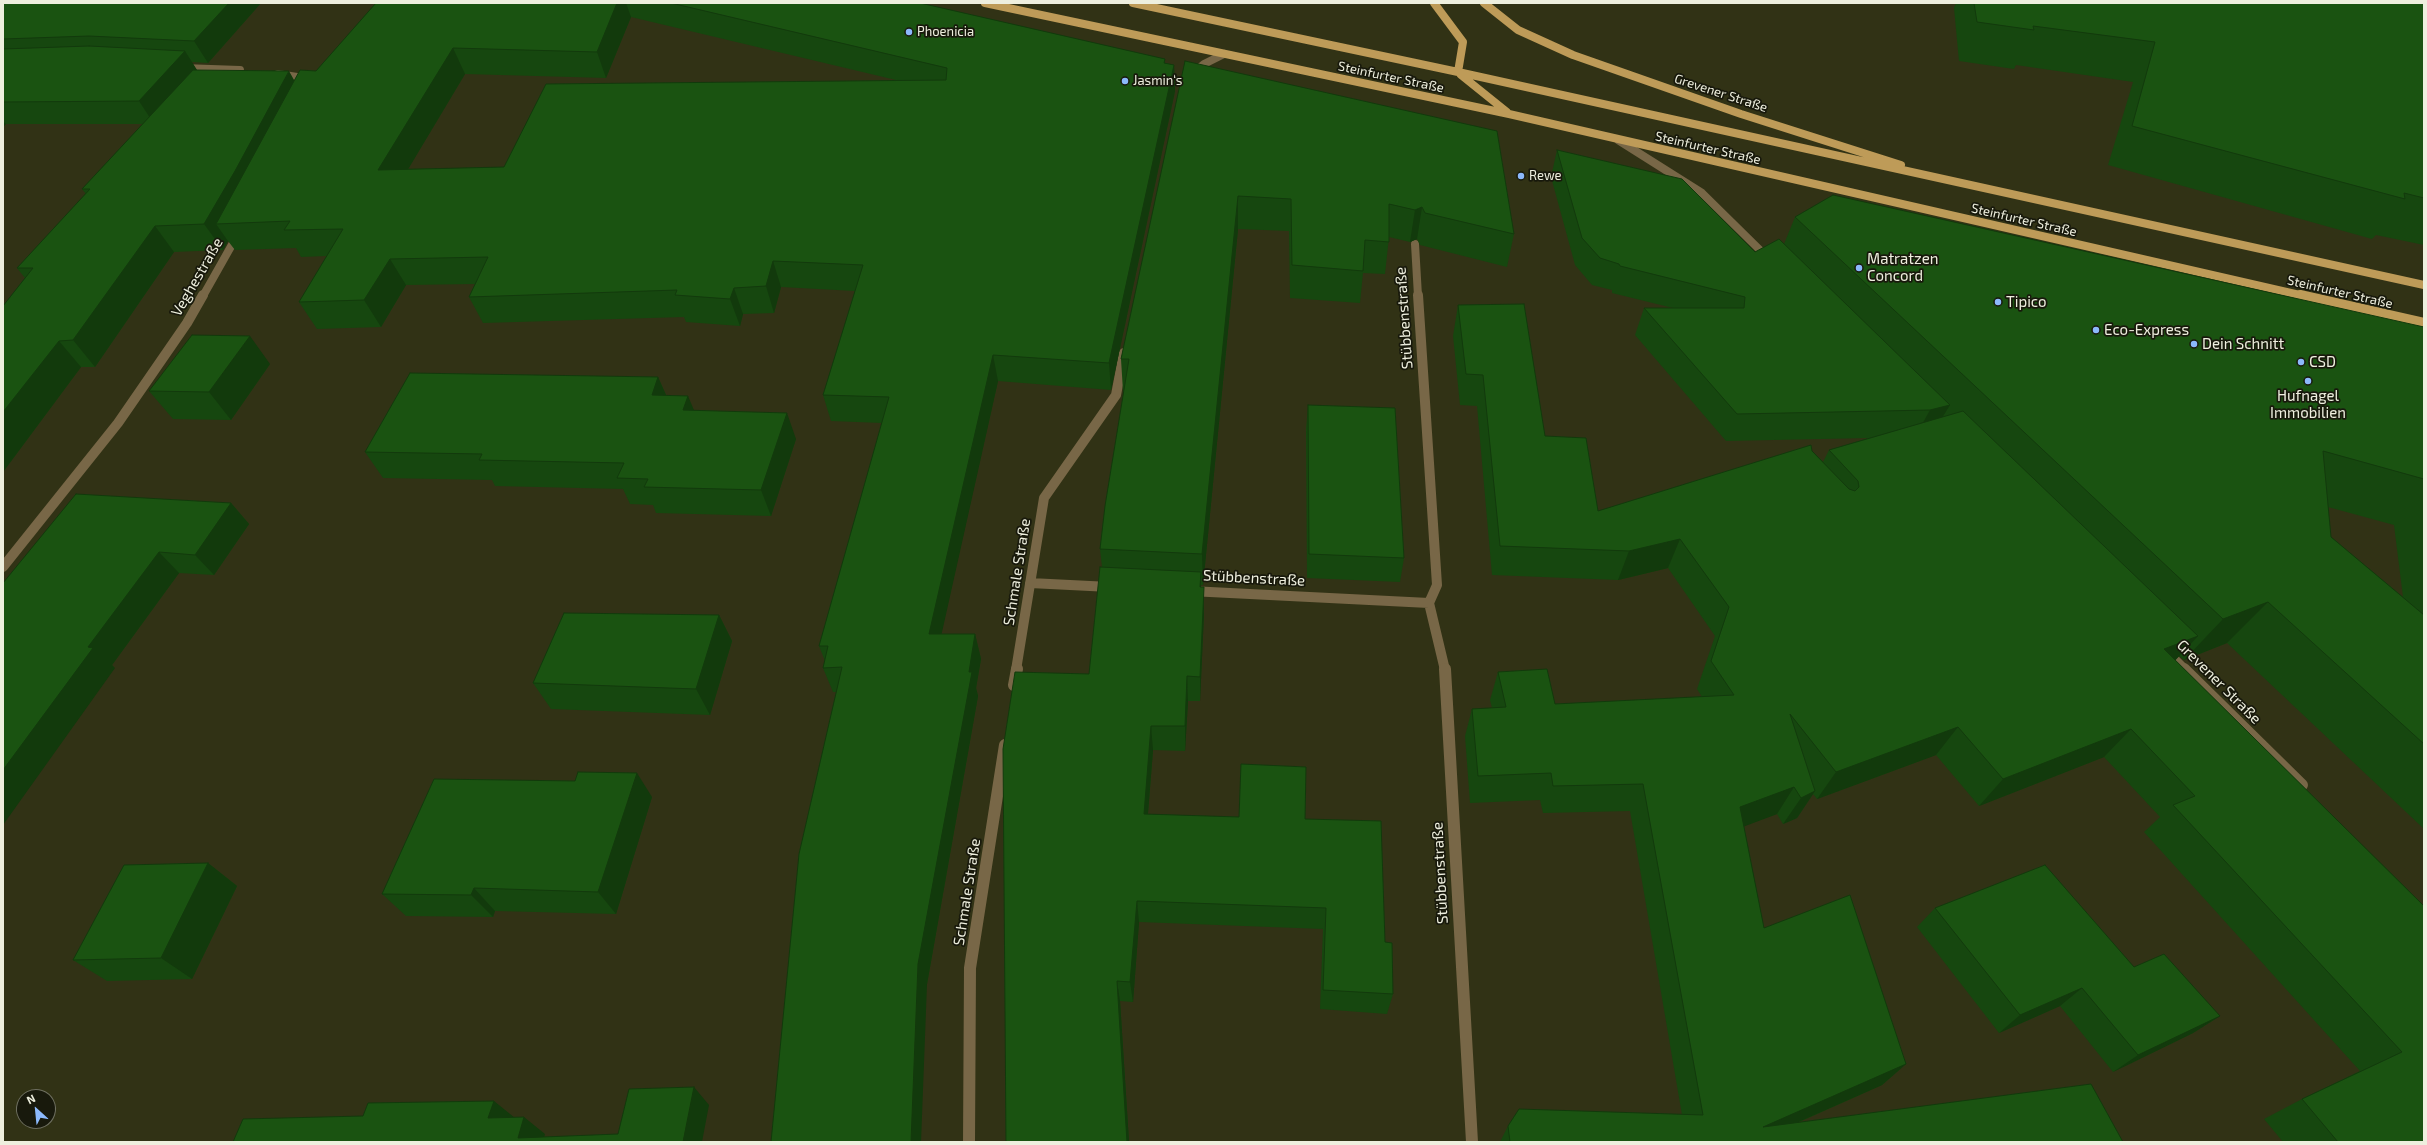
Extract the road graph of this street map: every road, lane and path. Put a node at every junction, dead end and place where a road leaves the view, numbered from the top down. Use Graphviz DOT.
graph roads {
  1 [pos="985,3"];
  2 [pos="1133,3"];
  3 [pos="1434,3"];
  4 [pos="1484,3"];
  5 [pos="1224,54"];
  6 [pos="170,67"];
  7 [pos="252,71"];
  8 [pos="1458,72"];
  9 [pos="267,73"];
  10 [pos="1188,79"];
  11 [pos="312,91"];
  12 [pos="1509,114"];
  13 [pos="1618,140"];
  14 [pos="1960,184"];
  15 [pos="242,227"];
  16 [pos="1415,244"];
  17 [pos="1776,266"];
  18 [pos="2424,285"];
  19 [pos="2424,323"];
  20 [pos="1127,341"];
  21 [pos="3,567"];
  22 [pos="1030,583"];
  23 [pos="1118,587"];
  24 [pos="1182,591"];
  25 [pos="1429,603"];
  26 [pos="2162,647"];
  27 [pos="1013,693"];
  28 [pos="1007,732"];
  29 [pos="2309,793"];
  30 [pos="969,1142"];
  31 [pos="1472,1142"];
  1 -- 5 [label="main road, Steinfurter Straße"];
  2 -- 8 [label="main road, Steinfurter Straße"];
  3 -- 8 [label="main road"];
  4 -- 14 [label="main road, Grevener Straße"];
  5 -- 10 [label="street"];
  5 -- 12 [label="main road, Steinfurter Straße"];
  6 -- 7 [label="street"];
  8 -- 12 [label="main road"];
  8 -- 14 [label="main road, Steinfurter Straße"];
  9 -- 11 [label="street"];
  12 -- 13 [label="main road, Steinfurter Straße"];
  13 -- 17 [label="street"];
  13 -- 19 [label="main road, Steinfurter Straße"];
  14 -- 18 [label="main road, Steinfurter Straße"];
  15 -- 21 [label="street, Veghestraße"];
  16 -- 25 [label="street, Stübbenstraße"];
  20 -- 22 [label="street, Schmale Straße"];
  22 -- 23 [label="street"];
  22 -- 27 [label="street, Schmale Straße"];
  24 -- 25 [label="street, Stübbenstraße"];
  25 -- 31 [label="street, Stübbenstraße"];
  26 -- 29 [label="street, Grevener Straße"];
  28 -- 30 [label="street, Schmale Straße"];
}
